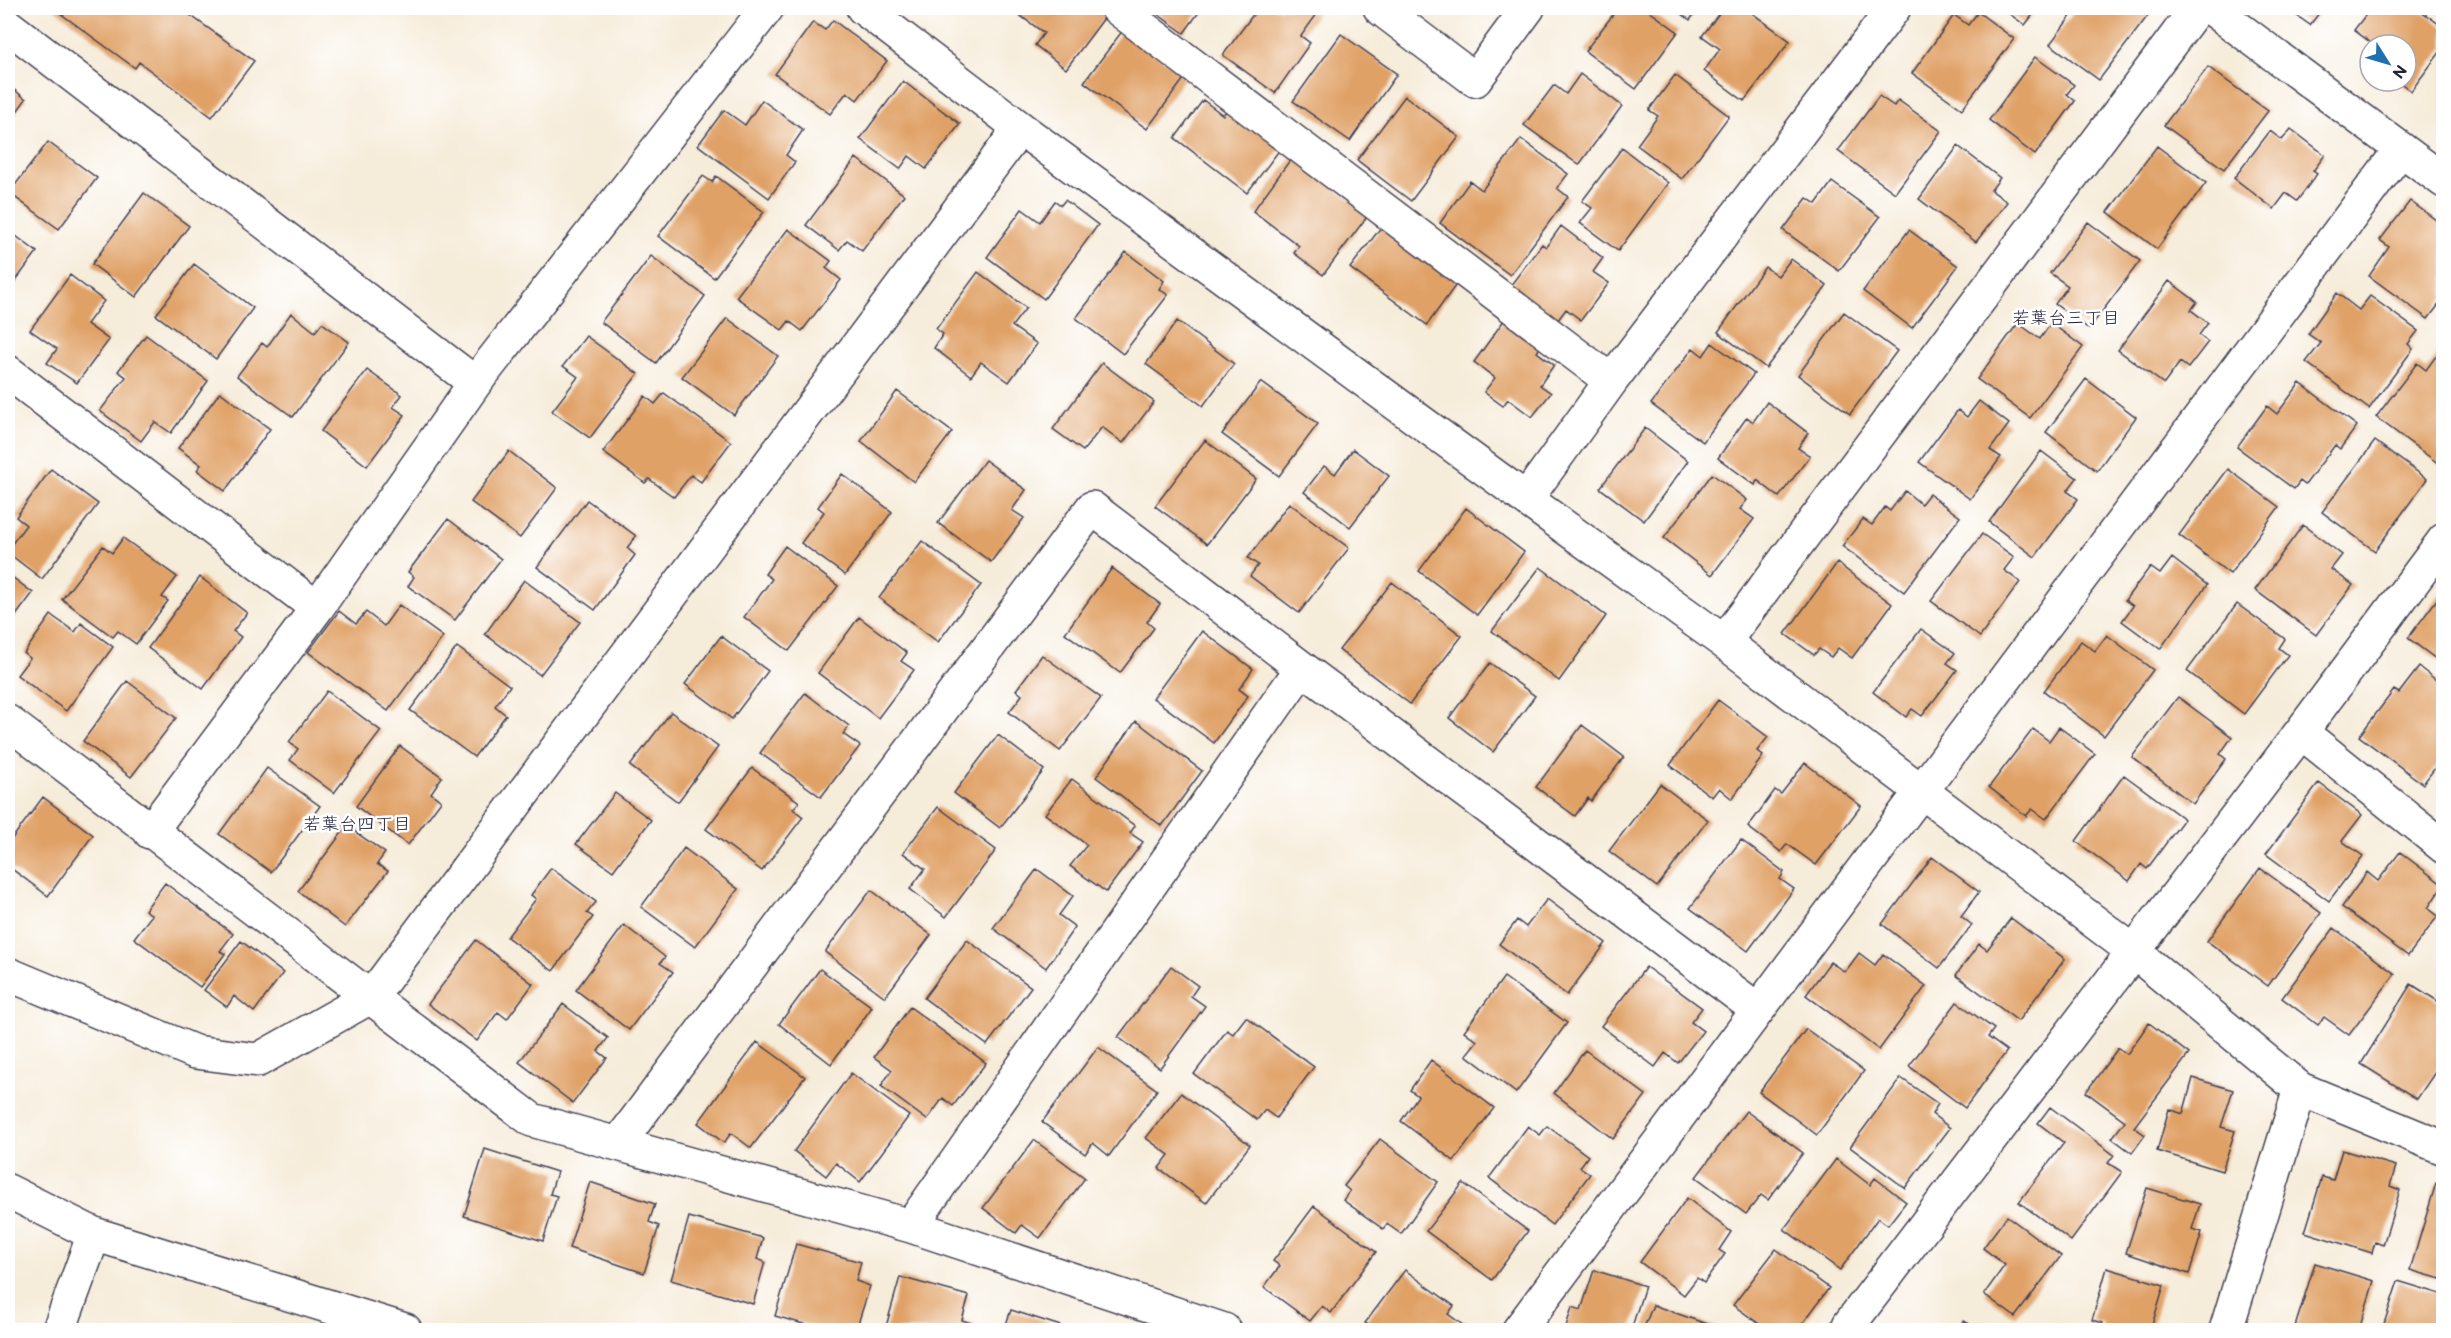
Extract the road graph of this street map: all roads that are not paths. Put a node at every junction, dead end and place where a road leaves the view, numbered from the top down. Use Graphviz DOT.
graph roads {
  1 [pos="767,8"];
  2 [pos="863,8"];
  3 [pos="1117,8"];
  4 [pos="1380,8"];
  5 [pos="1528,8"];
  6 [pos="1894,8"];
  7 [pos="2197,8"];
  8 [pos="2211,8"];
  9 [pos="8,26"];
  10 [pos="1020,128"];
  11 [pos="2401,149"];
  12 [pos="2444,181"];
  13 [pos="8,372"];
  14 [pos="1611,381"];
  15 [pos="475,382"];
  16 [pos="1526,499"];
  17 [pos="2444,540"];
  18 [pos="317,608"];
  19 [pos="1725,642"];
  20 [pos="1302,668"];
  21 [pos="8,722"];
  22 [pos="2301,732"];
  23 [pos="1922,790"];
  24 [pos="150,832"];
  25 [pos="2444,847"];
  26 [pos="2133,951"];
  27 [pos="8,974"];
  28 [pos="372,996"];
  29 [pos="1758,1010"];
  30 [pos="2300,1089"];
  31 [pos="618,1144"];
  32 [pos="2444,1148"];
  33 [pos="8,1191"];
  34 [pos="911,1226"];
  35 [pos="94,1234"];
  36 [pos="59,1330"];
  37 [pos="405,1330"];
  38 [pos="1224,1330"];
  39 [pos="1519,1330"];
  40 [pos="1848,1330"];
  41 [pos="2226,1330"];
  1 -- 15 [label="street"];
  2 -- 10 [label="street"];
  3 -- 14 [label="street"];
  4 -- 5 [label="street"];
  6 -- 14 [label="street"];
  7 -- 19 [label="street"];
  8 -- 11 [label="street"];
  9 -- 15 [label="street"];
  10 -- 16 [label="street"];
  10 -- 28 [label="street"];
  11 -- 12 [label="street"];
  11 -- 23 [label="street"];
  13 -- 18 [label="street"];
  14 -- 16 [label="street"];
  15 -- 18 [label="street"];
  16 -- 19 [label="street"];
  17 -- 22 [label="street"];
  18 -- 24 [label="street"];
  19 -- 23 [label="street"];
  20 -- 29 [label="street"];
  20 -- 31 [label="street"];
  20 -- 34 [label="street"];
  21 -- 24 [label="street"];
  22 -- 25 [label="street"];
  22 -- 26 [label="street"];
  23 -- 26 [label="street"];
  23 -- 29 [label="street"];
  24 -- 28 [label="street"];
  26 -- 30 [label="street"];
  26 -- 40 [label="street"];
  27 -- 28 [label="street"];
  28 -- 31 [label="street"];
  29 -- 39 [label="street"];
  30 -- 32 [label="street"];
  30 -- 41 [label="street"];
  31 -- 34 [label="street"];
  33 -- 35 [label="street"];
  34 -- 38 [label="street"];
  35 -- 36 [label="street"];
  35 -- 37 [label="street"];
}
